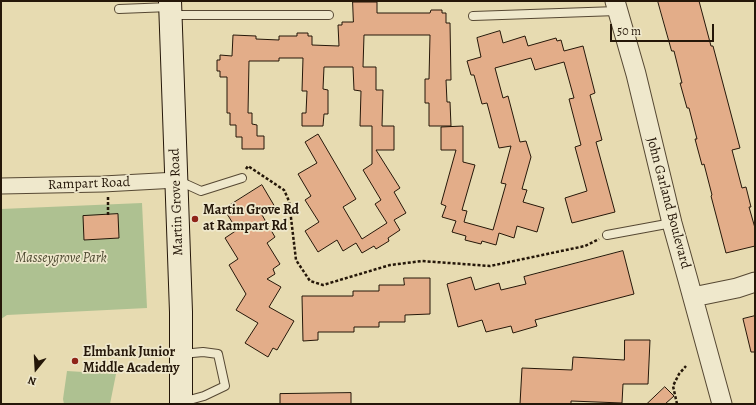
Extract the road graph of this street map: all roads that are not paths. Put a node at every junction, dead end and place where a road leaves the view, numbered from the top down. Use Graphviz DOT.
graph roads {
  1 [pos="617,6"];
  2 [pos="171,8"];
  3 [pos="119,9"];
  4 [pos="329,15"];
  5 [pos="473,16"];
  6 [pos="242,178"];
  7 [pos="177,180"];
  8 [pos="1,186"];
  9 [pos="672,223"];
  10 [pos="607,235"];
  11 [pos="755,282"];
  12 [pos="693,297"];
  13 [pos="181,354"];
  14 [pos="181,403"];
  15 [pos="722,404"];
  1 -- 5 [label="lane"];
  1 -- 9 [label="street, John Garland Boulevard"];
  2 -- 3 [label="lane"];
  2 -- 4 [label="lane"];
  2 -- 7 [label="main road, Martin Grove Road"];
  6 -- 7 [label="lane"];
  7 -- 8 [label="street, Rampart Road"];
  7 -- 13 [label="main road, Martin Grove Road"];
  9 -- 10 [label="lane"];
  9 -- 12 [label="street, John Garland Boulevard"];
  11 -- 12 [label="street"];
  12 -- 15 [label="street, John Garland Boulevard"];
  13 -- 14 [label="main road, Martin Grove Road"];
  13 -- 14 [label="lane"];
}
